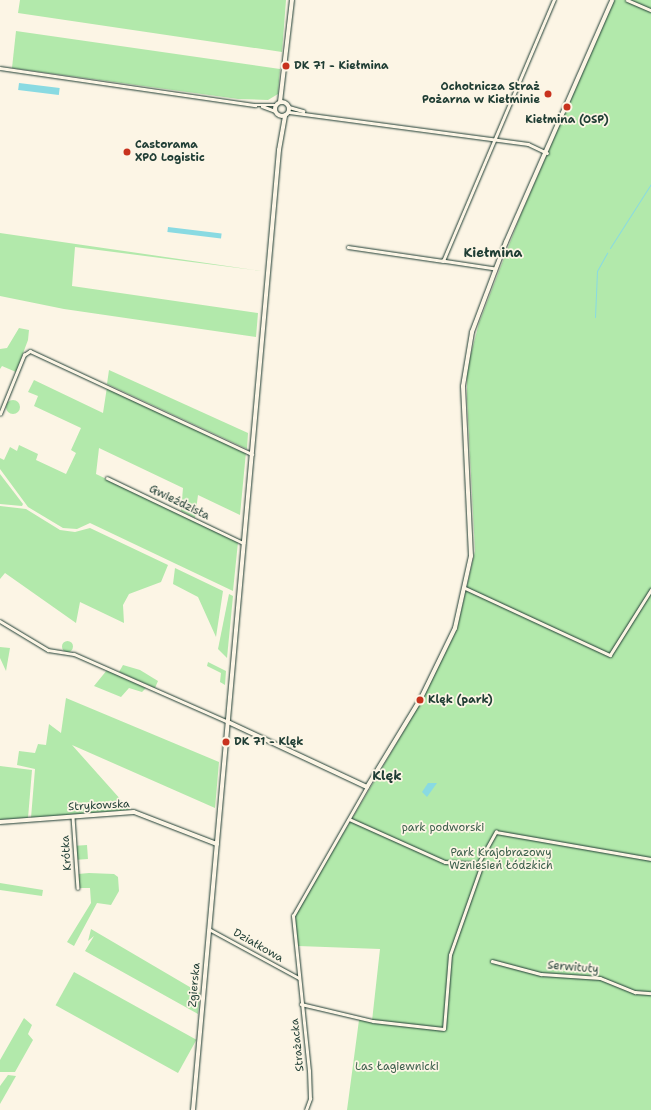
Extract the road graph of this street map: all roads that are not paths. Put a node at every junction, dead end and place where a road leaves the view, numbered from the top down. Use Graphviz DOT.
graph roads {
  1 [pos="292,0"];
  2 [pos="554,0"];
  3 [pos="612,0"];
  4 [pos="627,0"];
  5 [pos="651,10"];
  6 [pos="0,68"];
  7 [pos="285,81"];
  8 [pos="286,102"];
  9 [pos="278,103"];
  10 [pos="255,105"];
  11 [pos="290,107"];
  12 [pos="275,111"];
  13 [pos="289,112"];
  14 [pos="310,113"];
  15 [pos="278,115"];
  16 [pos="285,116"];
  17 [pos="280,136"];
  18 [pos="495,139"];
  19 [pos="547,153"];
  20 [pos="348,247"];
  21 [pos="444,261"];
  22 [pos="495,269"];
  23 [pos="0,414"];
  24 [pos="252,454"];
  25 [pos="107,478"];
  26 [pos="244,543"];
  27 [pos="465,588"];
  28 [pos="651,590"];
  29 [pos="0,621"];
  30 [pos="228,722"];
  31 [pos="368,786"];
  32 [pos="73,816"];
  33 [pos="349,819"];
  34 [pos="0,822"];
  35 [pos="217,844"];
  36 [pos="651,859"];
  37 [pos="478,864"];
  38 [pos="78,888"];
  39 [pos="209,928"];
  40 [pos="492,961"];
  41 [pos="298,978"];
  42 [pos="651,993"];
  43 [pos="301,1004"];
  44 [pos="194,1110"];
  45 [pos="306,1110"];
  1 -- 7 [label="street"];
  2 -- 18 [label="street"];
  3 -- 19 [label="street"];
  4 -- 5 [label="street"];
  6 -- 10 [label="street"];
  7 -- 8 [label="street"];
  7 -- 9 [label="street"];
  8 -- 9 [label="street"];
  8 -- 11 [label="street"];
  9 -- 10 [label="street"];
  9 -- 12 [label="street"];
  10 -- 12 [label="street"];
  11 -- 13 [label="street"];
  11 -- 14 [label="street"];
  12 -- 15 [label="street"];
  13 -- 14 [label="street"];
  13 -- 16 [label="street"];
  14 -- 18 [label="street"];
  15 -- 16 [label="street"];
  15 -- 17 [label="street"];
  16 -- 17 [label="street"];
  17 -- 24 [label="street, Zgierska"];
  18 -- 19 [label="street"];
  18 -- 21 [label="street"];
  19 -- 22 [label="street"];
  20 -- 21 [label="street"];
  21 -- 22 [label="street"];
  22 -- 27 [label="street"];
  23 -- 24 [label="street"];
  24 -- 26 [label="street, Zgierska"];
  25 -- 26 [label="street, Gwieździsta"];
  26 -- 30 [label="street, Zgierska"];
  27 -- 28 [label="street"];
  27 -- 31 [label="street"];
  29 -- 30 [label="street"];
  30 -- 31 [label="street"];
  30 -- 35 [label="street, Zgierska"];
  31 -- 33 [label="street, Strażacka"];
  32 -- 34 [label="street, Strykowska"];
  32 -- 35 [label="street, Strykowska"];
  32 -- 38 [label="street, Krótka"];
  33 -- 37 [label="street"];
  33 -- 41 [label="street, Strażacka"];
  35 -- 39 [label="street, Zgierska"];
  36 -- 37 [label="street"];
  37 -- 43 [label="street"];
  39 -- 41 [label="street, Działkowa"];
  39 -- 44 [label="street, Zgierska"];
  40 -- 42 [label="street, Serwituty"];
  41 -- 43 [label="street, Strażacka"];
  43 -- 45 [label="street, Strażacka"];
}
